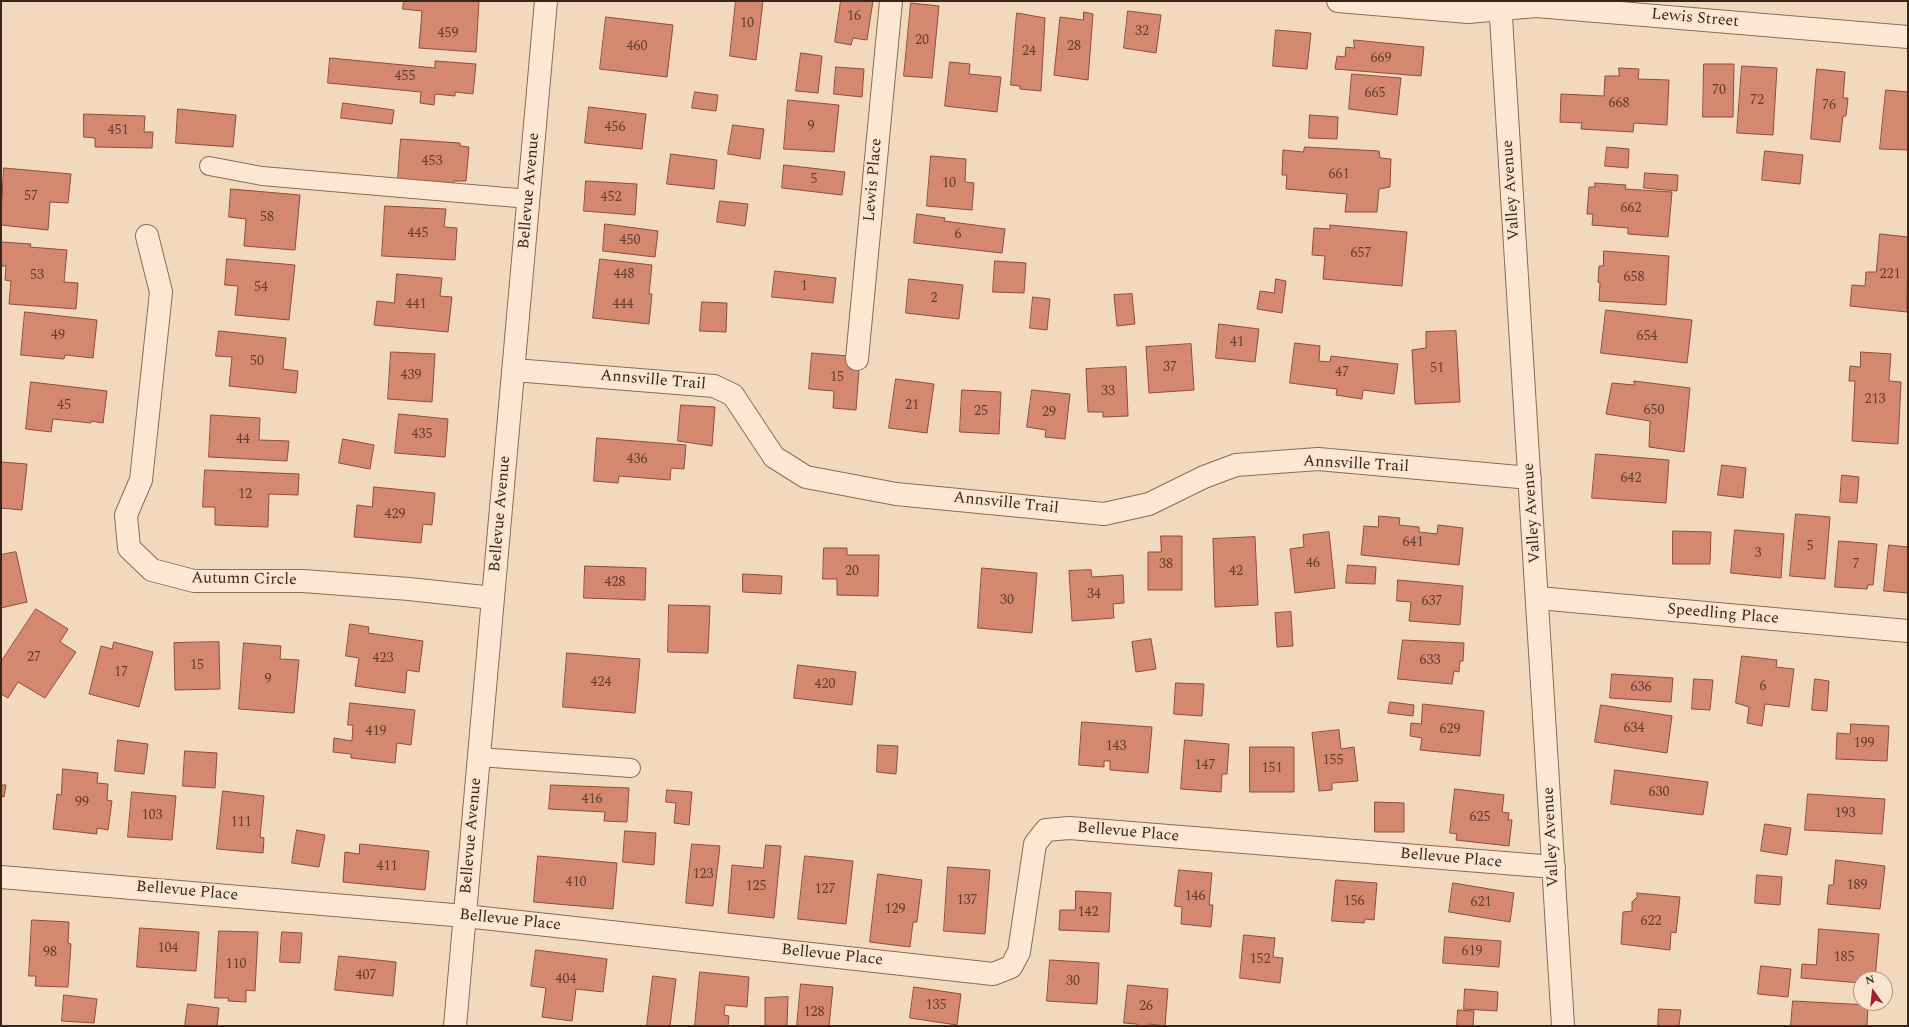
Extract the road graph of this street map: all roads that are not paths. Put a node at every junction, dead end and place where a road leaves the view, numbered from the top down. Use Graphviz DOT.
graph roads {
  1 [pos="546,1"];
  2 [pos="891,1"];
  3 [pos="1338,1"];
  4 [pos="1500,5"];
  5 [pos="1908,37"];
  6 [pos="209,166"];
  7 [pos="529,199"];
  8 [pos="147,236"];
  9 [pos="857,359"];
  10 [pos="514,370"];
  11 [pos="1530,478"];
  12 [pos="493,598"];
  13 [pos="1538,598"];
  14 [pos="1908,631"];
  15 [pos="479,757"];
  16 [pos="631,768"];
  17 [pos="1554,867"];
  18 [pos="1,877"];
  19 [pos="465,916"];
  20 [pos="455,1026"];
  21 [pos="1564,1026"];
  1 -- 7 [label="street, Bellevue Avenue"];
  2 -- 9 [label="street, Lewis Place"];
  3 -- 4 [label="street, Lewis Street"];
  4 -- 5 [label="street, Lewis Street"];
  4 -- 11 [label="street, Valley Avenue"];
  6 -- 7 [label="lane"];
  7 -- 10 [label="street, Bellevue Avenue"];
  8 -- 12 [label="street, Autumn Circle"];
  10 -- 11 [label="street, Annsville Trail"];
  10 -- 12 [label="street, Bellevue Avenue"];
  11 -- 13 [label="street, Valley Avenue"];
  12 -- 15 [label="street, Bellevue Avenue"];
  13 -- 14 [label="street, Speedling Place"];
  13 -- 17 [label="street, Valley Avenue"];
  15 -- 16 [label="lane"];
  15 -- 19 [label="street, Bellevue Avenue"];
  17 -- 19 [label="street, Bellevue Place"];
  17 -- 21 [label="street, Valley Avenue"];
  18 -- 19 [label="street, Bellevue Place"];
  19 -- 20 [label="street, Bellevue Avenue"];
}
